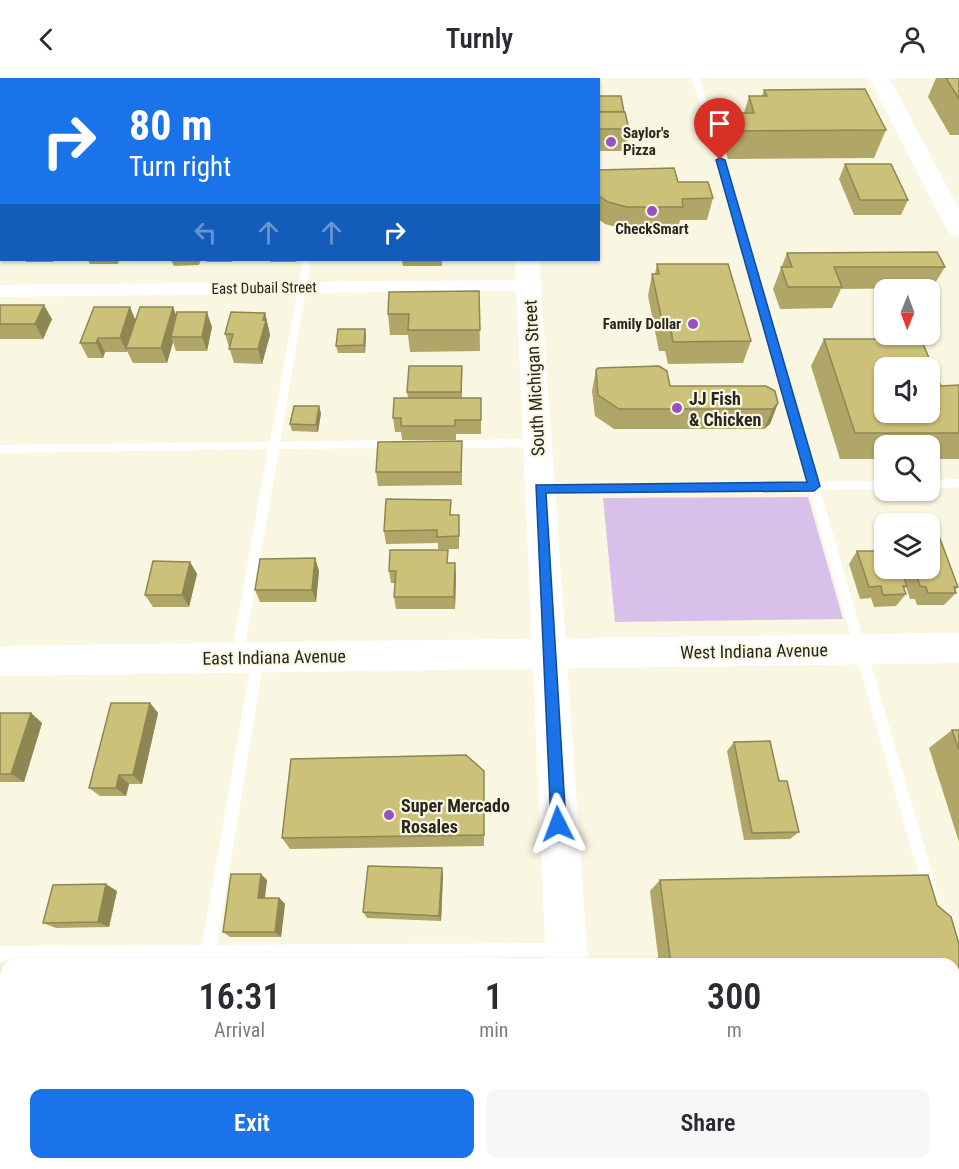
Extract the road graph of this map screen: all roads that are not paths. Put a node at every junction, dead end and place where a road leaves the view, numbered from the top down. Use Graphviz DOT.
graph roads {
  1 [pos="696,78"];
  2 [pos="879,78"];
  3 [pos="959,230"];
  4 [pos="307,261"];
  5 [pos="528,273"];
  6 [pos="302,288"];
  7 [pos="0,291"];
  8 [pos="537,443"];
  9 [pos="276,444"];
  10 [pos="404,444"];
  11 [pos="428,444"];
  12 [pos="0,449"];
  13 [pos="959,483"];
  14 [pos="940,484"];
  15 [pos="874,485"];
  16 [pos="814,486"];
  17 [pos="540,488"];
  18 [pos="959,648"];
  19 [pos="861,649"];
  20 [pos="548,653"];
  21 [pos="247,657"];
  22 [pos="0,661"];
  23 [pos="933,897"];
  24 [pos="0,954"];
  25 [pos="567,957"];
  26 [pos="166,958"];
  27 [pos="207,958"];
  28 [pos="387,958"];
  1 -- 16 [label="lane"];
  2 -- 3 [label="main road"];
  4 -- 6 [label="lane"];
  5 -- 6 [label="street, East Dubail Street"];
  5 -- 8 [label="main road, South Michigan Street"];
  6 -- 7 [label="street, East Dubail Street"];
  6 -- 9 [label="lane"];
  8 -- 11 [label="lane"];
  8 -- 17 [label="main road, South Michigan Street"];
  9 -- 10 [label="lane"];
  9 -- 12 [label="lane"];
  9 -- 21 [label="lane"];
  13 -- 14 [label="lane"];
  15 -- 16 [label="lane"];
  16 -- 17 [label="lane"];
  16 -- 19 [label="lane"];
  17 -- 20 [label="main road, South Michigan Street"];
  18 -- 19 [label="main road, West Indiana Avenue"];
  19 -- 20 [label="main road, West Indiana Avenue"];
  19 -- 23 [label="lane"];
  20 -- 21 [label="main road, East Indiana Avenue"];
  20 -- 25 [label="main road, South Michigan Street"];
  21 -- 22 [label="main road, East Indiana Avenue"];
  21 -- 27 [label="lane"];
  24 -- 26 [label="lane"];
  25 -- 28 [label="lane"];
}
